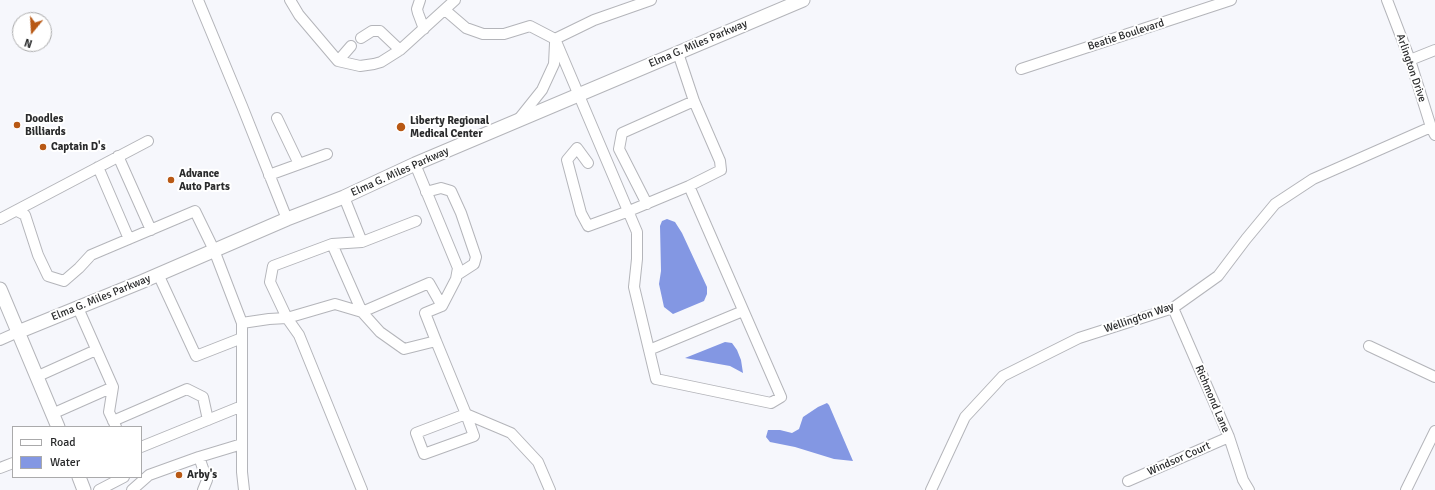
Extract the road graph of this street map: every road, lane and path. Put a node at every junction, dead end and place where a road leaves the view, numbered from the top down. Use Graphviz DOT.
graph roads {
  1 [pos="198,0"];
  2 [pos="290,0"];
  3 [pos="420,0"];
  4 [pos="455,0"];
  5 [pos="651,0"];
  6 [pos="803,0"];
  7 [pos="1231,0"];
  8 [pos="1387,0"];
  9 [pos="445,10"];
  10 [pos="424,29"];
  11 [pos="361,38"];
  12 [pos="555,39"];
  13 [pos="351,46"];
  14 [pos="400,50"];
  15 [pos="1435,50"];
  16 [pos="678,53"];
  17 [pos="1410,60"];
  18 [pos="338,61"];
  19 [pos="1021,70"];
  20 [pos="578,94"];
  21 [pos="694,101"];
  22 [pos="277,118"];
  23 [pos="518,120"];
  24 [pos="1433,131"];
  25 [pos="148,141"];
  26 [pos="327,154"];
  27 [pos="118,156"];
  28 [pos="588,163"];
  29 [pos="299,164"];
  30 [pos="415,164"];
  31 [pos="98,167"];
  32 [pos="270,175"];
  33 [pos="689,186"];
  34 [pos="426,192"];
  35 [pos="344,197"];
  36 [pos="647,204"];
  37 [pos="16,211"];
  38 [pos="629,211"];
  39 [pos="0,219"];
  40 [pos="287,219"];
  41 [pos="416,221"];
  42 [pos="151,230"];
  43 [pos="129,239"];
  44 [pos="362,242"];
  45 [pos="332,244"];
  46 [pos="214,250"];
  47 [pos="158,274"];
  48 [pos="457,275"];
  49 [pos="0,289"];
  50 [pos="442,306"];
  51 [pos="78,308"];
  52 [pos="1173,308"];
  53 [pos="743,311"];
  54 [pos="362,312"];
  55 [pos="287,318"];
  56 [pos="242,323"];
  57 [pos="18,332"];
  58 [pos="242,338"];
  59 [pos="0,340"];
  60 [pos="436,341"];
  61 [pos="1369,346"];
  62 [pos="96,350"];
  63 [pos="649,350"];
  64 [pos="36,377"];
  65 [pos="1435,377"];
  66 [pos="113,388"];
  67 [pos="242,406"];
  68 [pos="52,414"];
  69 [pos="466,414"];
  70 [pos="208,420"];
  71 [pos="115,424"];
  72 [pos="58,426"];
  73 [pos="1435,431"];
  74 [pos="1229,437"];
  75 [pos="242,444"];
  76 [pos="142,447"];
  77 [pos="199,456"];
  78 [pos="12,463"];
  79 [pos="0,468"];
  80 [pos="145,473"];
  81 [pos="79,478"];
  82 [pos="122,478"];
  83 [pos="125,478"];
  84 [pos="141,478"];
  85 [pos="1128,481"];
  86 [pos="84,490"];
  87 [pos="99,490"];
  88 [pos="132,490"];
  89 [pos="203,490"];
  90 [pos="244,490"];
  91 [pos="362,490"];
  92 [pos="550,490"];
  93 [pos="931,490"];
  94 [pos="1249,490"];
  95 [pos="1406,490"];
  1 -- 32 [label="street"];
  2 -- 18 [label="street"];
  3 -- 10 [label="street"];
  4 -- 9 [label="street"];
  5 -- 12 [label="street"];
  6 -- 16 [label="main road, Elma G. Miles Parkway"];
  7 -- 19 [label="street, Beatie Boulevard"];
  8 -- 17 [label="street, Arlington Drive"];
  9 -- 10 [label="street"];
  9 -- 12 [label="street"];
  10 -- 14 [label="street"];
  11 -- 14 [label="street"];
  12 -- 20 [label="street"];
  12 -- 23 [label="street"];
  13 -- 18 [label="street"];
  14 -- 18 [label="street"];
  15 -- 17 [label="street"];
  16 -- 20 [label="main road, Elma G. Miles Parkway"];
  16 -- 21 [label="street"];
  17 -- 24 [label="street, Arlington Drive"];
  20 -- 23 [label="main road, Elma G. Miles Parkway"];
  20 -- 38 [label="street"];
  21 -- 33 [label="street"];
  21 -- 36 [label="street"];
  22 -- 29 [label="street"];
  23 -- 30 [label="main road, Elma G. Miles Parkway"];
  24 -- 52 [label="street, Wellington Way"];
  25 -- 27 [label="street"];
  26 -- 29 [label="street"];
  27 -- 31 [label="street"];
  27 -- 42 [label="street"];
  28 -- 38 [label="street"];
  29 -- 32 [label="street"];
  30 -- 34 [label="street"];
  30 -- 35 [label="main road, Elma G. Miles Parkway"];
  31 -- 37 [label="street"];
  31 -- 43 [label="street"];
  32 -- 40 [label="street"];
  33 -- 36 [label="street"];
  33 -- 53 [label="street"];
  34 -- 48 [label="street"];
  34 -- 48 [label="street"];
  35 -- 40 [label="main road, Elma G. Miles Parkway"];
  35 -- 44 [label="street"];
  36 -- 38 [label="street"];
  37 -- 39 [label="street"];
  37 -- 43 [label="street"];
  38 -- 63 [label="street"];
  40 -- 46 [label="main road, Elma G. Miles Parkway"];
  41 -- 44 [label="street"];
  42 -- 43 [label="street"];
  42 -- 46 [label="street"];
  44 -- 45 [label="street"];
  45 -- 54 [label="street"];
  45 -- 55 [label="street"];
  46 -- 47 [label="main road, Elma G. Miles Parkway"];
  46 -- 56 [label="street"];
  47 -- 51 [label="main road, Elma G. Miles Parkway"];
  47 -- 58 [label="street"];
  48 -- 50 [label="street"];
  49 -- 57 [label="main road"];
  50 -- 54 [label="street"];
  50 -- 60 [label="street"];
  51 -- 57 [label="main road, Elma G. Miles Parkway"];
  51 -- 62 [label="street"];
  52 -- 74 [label="street, Richmond Lane"];
  52 -- 93 [label="street, Wellington Way"];
  53 -- 63 [label="street"];
  53 -- 63 [label="street"];
  54 -- 55 [label="street"];
  54 -- 60 [label="street"];
  55 -- 56 [label="street"];
  55 -- 91 [label="street"];
  56 -- 58 [label="street"];
  57 -- 59 [label="street"];
  57 -- 64 [label="main road"];
  58 -- 67 [label="street"];
  60 -- 69 [label="street"];
  61 -- 65 [label="street"];
  62 -- 64 [label="street"];
  62 -- 66 [label="street"];
  64 -- 68 [label="main road"];
  66 -- 68 [label="street"];
  66 -- 71 [label="street"];
  67 -- 70 [label="street"];
  67 -- 75 [label="street"];
  68 -- 72 [label="main road"];
  69 -- 69 [label="street"];
  69 -- 92 [label="street"];
  70 -- 71 [label="street"];
  70 -- 76 [label="street"];
  73 -- 95 [label="street"];
  74 -- 85 [label="street, Windsor Court"];
  74 -- 94 [label="street, Richmond Lane"];
  75 -- 77 [label="street"];
  75 -- 90 [label="street"];
  77 -- 80 [label="street"];
  77 -- 89 [label="street"];
  78 -- 79 [label="street"];
  81 -- 86 [label="main road"];
  82 -- 87 [label="street"];
  83 -- 88 [label="street"];
  84 -- 88 [label="street"];
}
